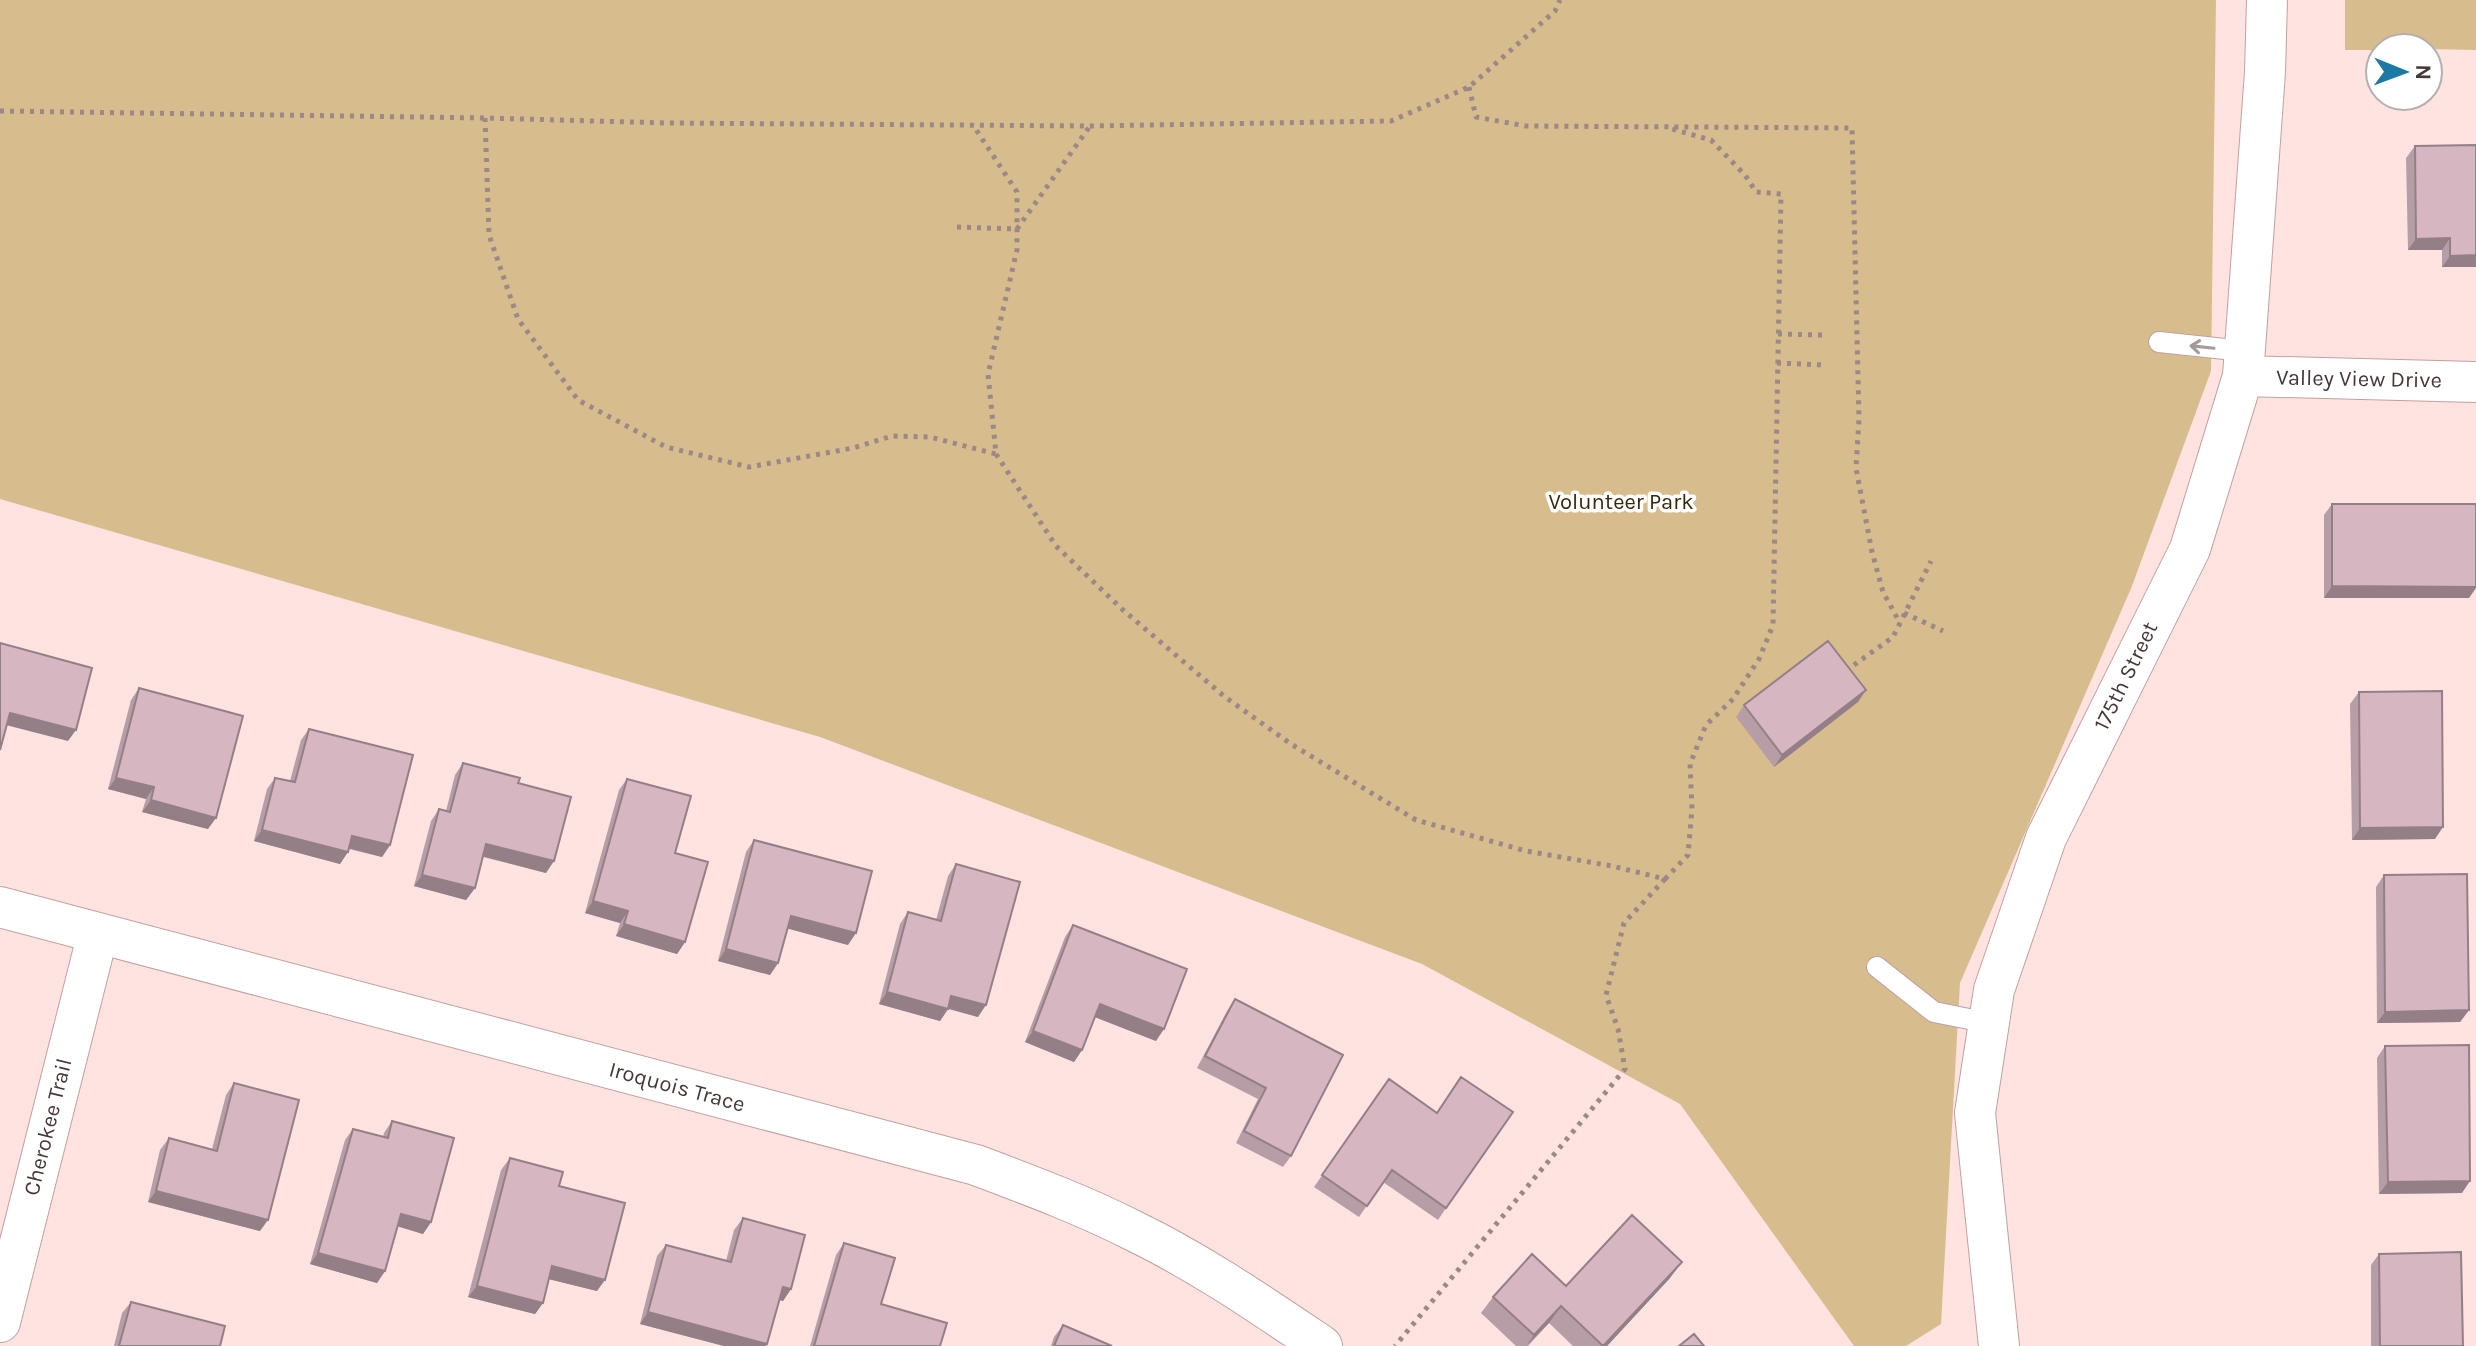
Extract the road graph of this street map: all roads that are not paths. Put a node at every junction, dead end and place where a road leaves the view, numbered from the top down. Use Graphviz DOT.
graph roads {
  1 [pos="2267,0"];
  2 [pos="2159,342"];
  3 [pos="2244,362"];
  4 [pos="2476,382"];
  5 [pos="0,907"];
  6 [pos="98,933"];
  7 [pos="1877,967"];
  8 [pos="1989,1023"];
  9 [pos="0,1322"];
  10 [pos="1322,1346"];
  11 [pos="1999,1346"];
  1 -- 3 [label="street, 175th Street"];
  3 -- 2 [label="lane, one-way"];
  3 -- 4 [label="street, Valley View Drive"];
  3 -- 8 [label="street, 175th Street"];
  5 -- 6 [label="street, Iroquois Trace"];
  6 -- 9 [label="street, Cherokee Trail"];
  6 -- 10 [label="street, Iroquois Trace"];
  7 -- 8 [label="lane"];
  8 -- 11 [label="street, 175th Street"];
}
